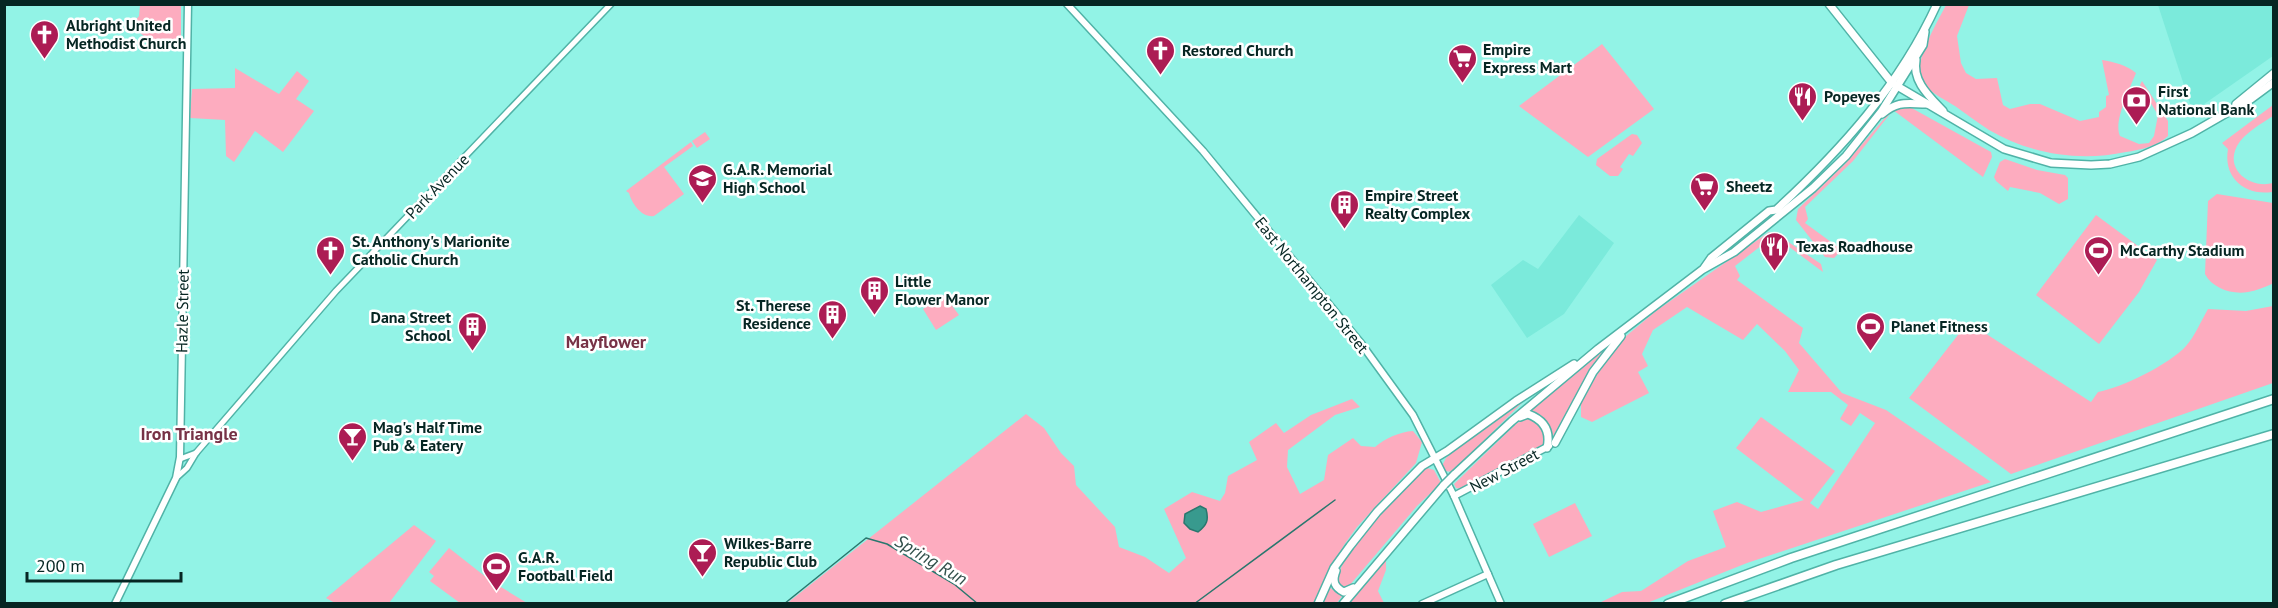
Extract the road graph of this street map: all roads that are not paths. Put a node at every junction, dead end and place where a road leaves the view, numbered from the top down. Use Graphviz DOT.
graph roads {
  1 [pos="188,4"];
  2 [pos="611,4"];
  3 [pos="1067,4"];
  4 [pos="1830,4"];
  5 [pos="1937,4"];
  6 [pos="1924,32"];
  7 [pos="1916,56"];
  8 [pos="2274,73"];
  9 [pos="2274,82"];
  10 [pos="1895,85"];
  11 [pos="1927,104"];
  12 [pos="2230,110"];
  13 [pos="1949,117"];
  14 [pos="1875,119"];
  15 [pos="1702,270"];
  16 [pos="1640,318"];
  17 [pos="1598,349"];
  18 [pos="2274,399"];
  19 [pos="1512,421"];
  20 [pos="2274,434"];
  21 [pos="1555,443"];
  22 [pos="1547,448"];
  23 [pos="196,453"];
  24 [pos="1434,458"];
  25 [pos="180,459"];
  26 [pos="176,478"];
  27 [pos="1454,496"];
  28 [pos="1339,563"];
  29 [pos="1488,574"];
  30 [pos="1358,585"];
  31 [pos="115,603"];
  32 [pos="1318,603"];
  33 [pos="1343,603"];
  34 [pos="1422,603"];
  35 [pos="1501,603"];
  36 [pos="1668,603"];
  37 [pos="1725,603"];
  1 -- 25 [label="main road, Hazle Street"];
  2 -- 23 [label="street, Park Avenue"];
  3 -- 24 [label="main road, East Northampton Street"];
  4 -- 10 [label="main road"];
  5 -- 6 [label="main road"];
  6 -- 7 [label="main road"];
  6 -- 10 [label="main road"];
  7 -- 10 [label="main road"];
  7 -- 13 [label="main road"];
  8 -- 12 [label="main road"];
  9 -- 12 [label="main road"];
  10 -- 11 [label="main road"];
  10 -- 14 [label="main road"];
  10 -- 15 [label="main road"];
  11 -- 13 [label="main road"];
  11 -- 14 [label="main road"];
  12 -- 13 [label="main road"];
  14 -- 15 [label="main road"];
  15 -- 16 [label="main road"];
  16 -- 17 [label="main road"];
  16 -- 21 [label="main road"];
  17 -- 19 [label="main road"];
  17 -- 24 [label="main road"];
  18 -- 36 [label="highway"];
  19 -- 22 [label="main road"];
  19 -- 30 [label="main road, bridge"];
  20 -- 37 [label="highway"];
  21 -- 22 [label="main road, New Street"];
  22 -- 27 [label="main road, New Street"];
  23 -- 25 [label="street"];
  23 -- 26 [label="street, Park Avenue"];
  24 -- 27 [label="main road, East Northampton Street"];
  24 -- 28 [label="main road"];
  25 -- 26 [label="main road, Hazle Street"];
  26 -- 31 [label="main road, Hazle Street"];
  27 -- 29 [label="main road, East Northampton Street"];
  28 -- 30 [label="main road"];
  28 -- 32 [label="main road"];
  29 -- 34 [label="main road"];
  29 -- 35 [label="main road, East Northampton Street"];
  30 -- 33 [label="main road"];
}
